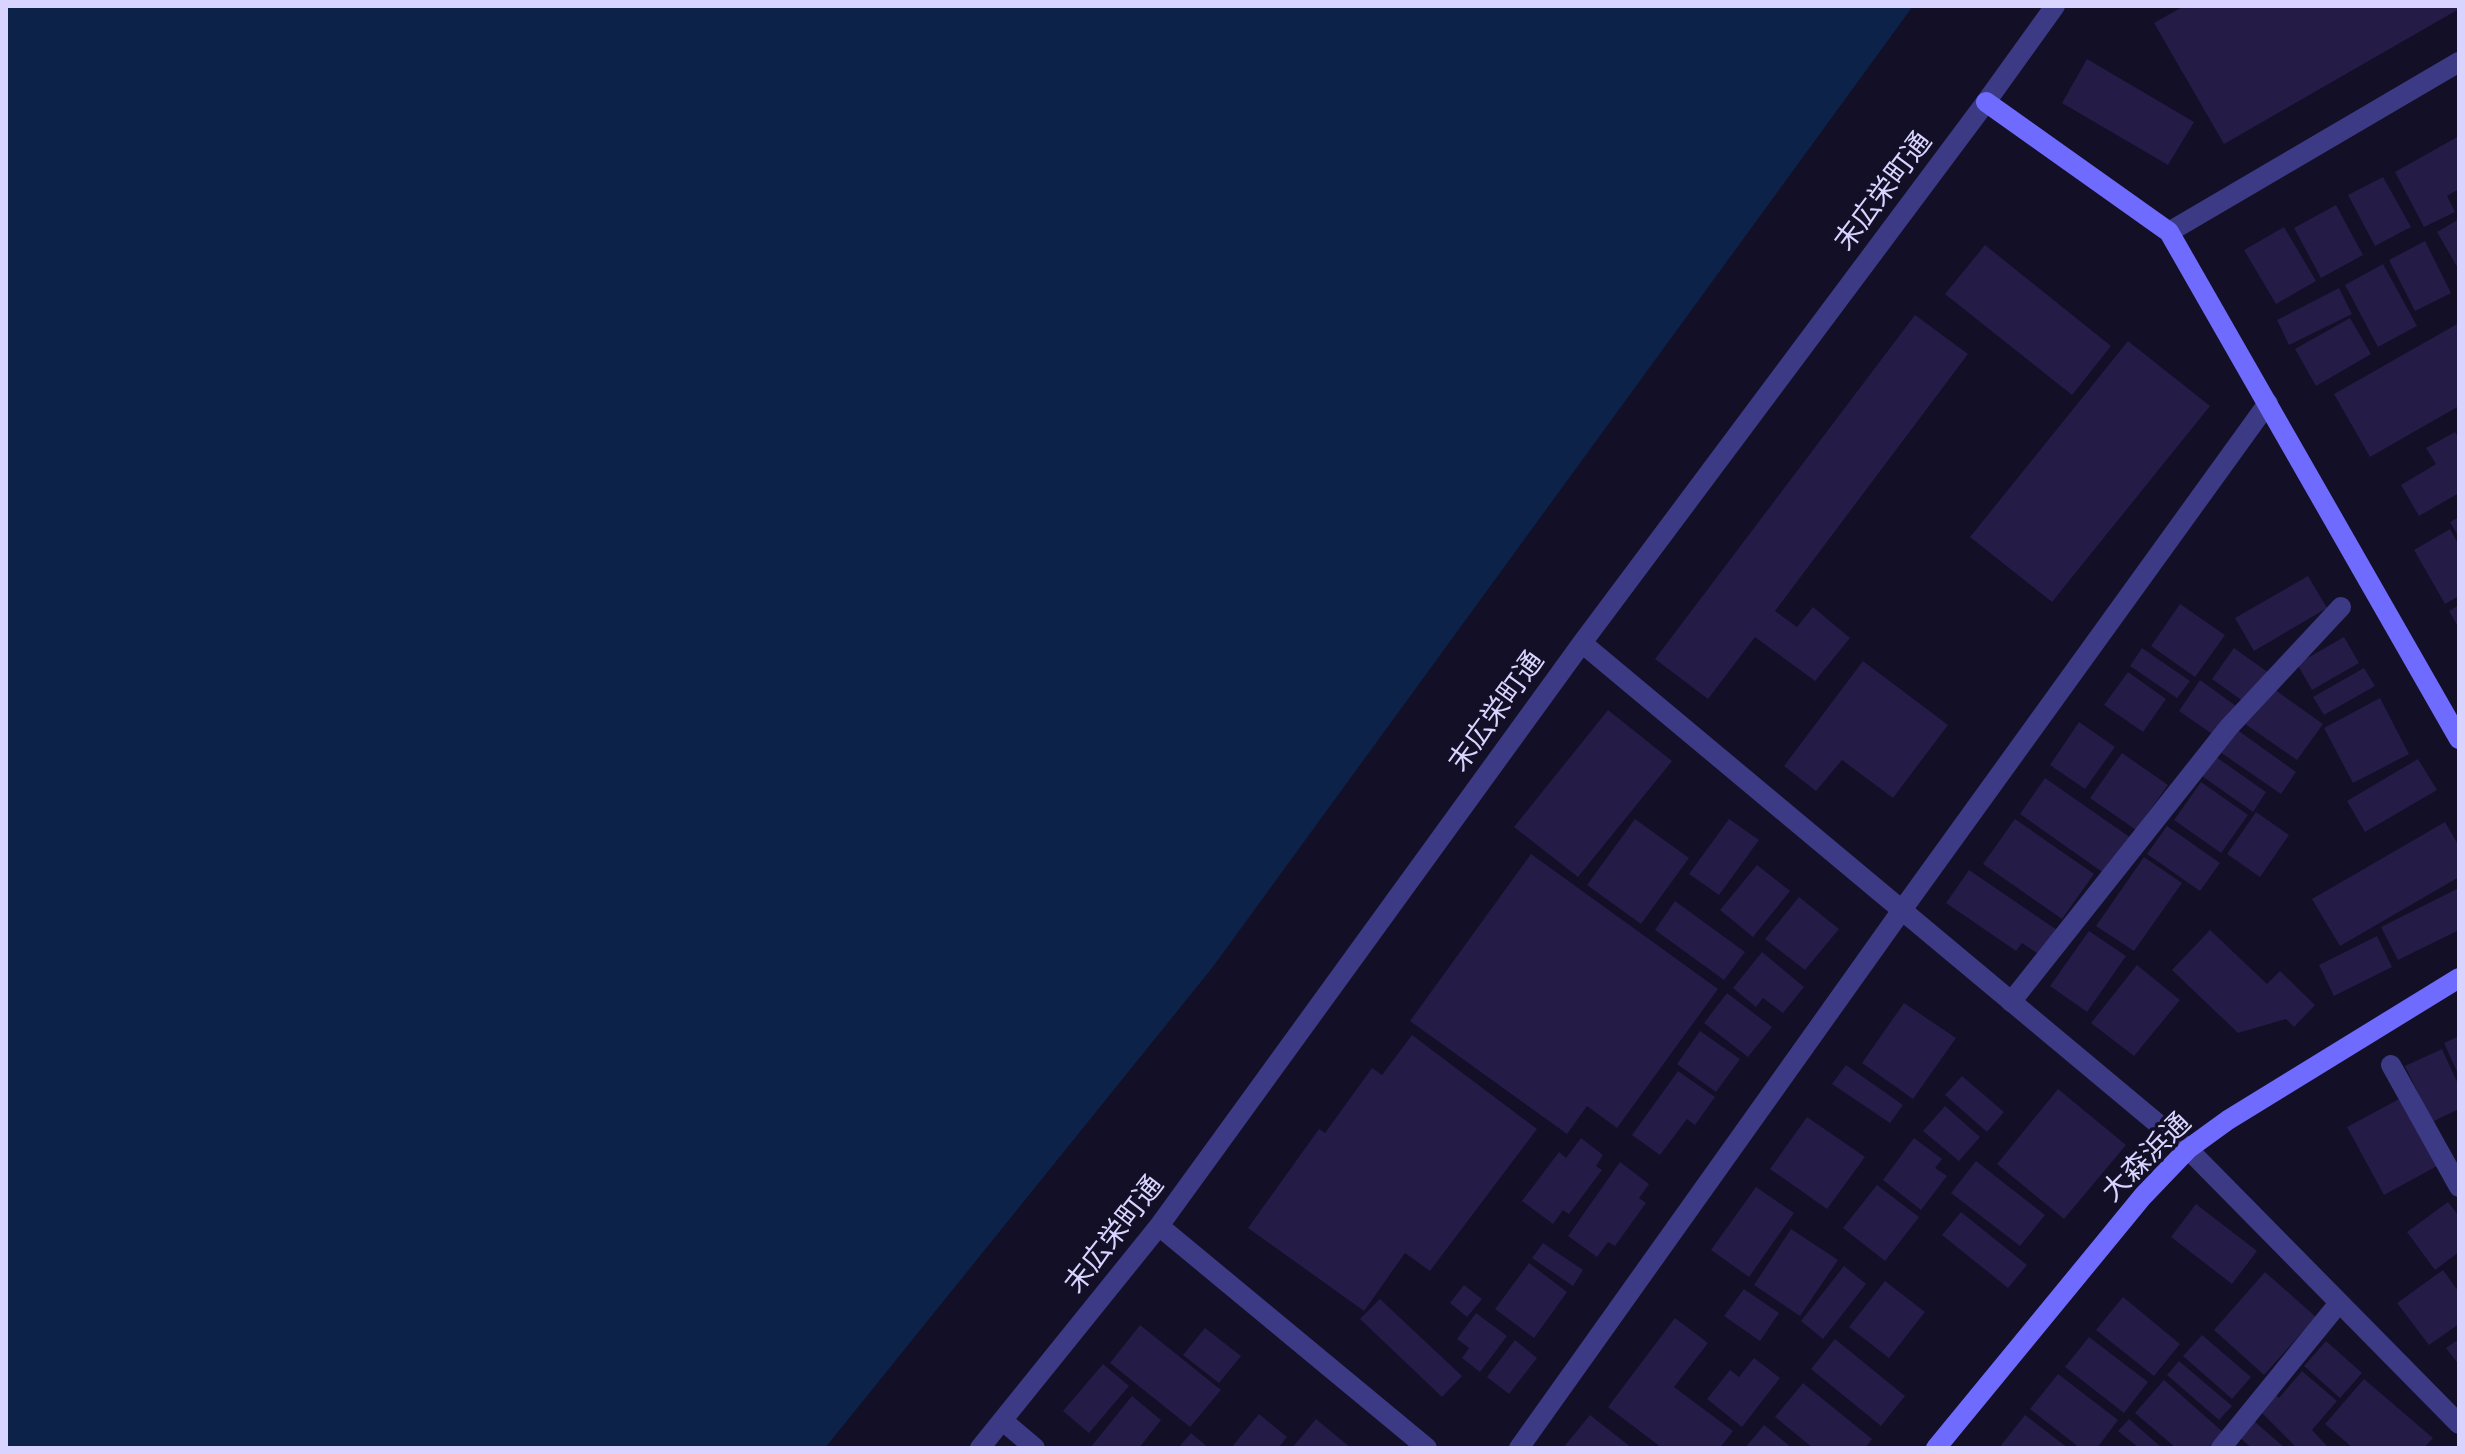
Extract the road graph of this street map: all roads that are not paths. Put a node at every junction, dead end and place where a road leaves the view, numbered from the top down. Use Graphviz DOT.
graph roads {
  1 [pos="2055,6"];
  2 [pos="2459,62"];
  3 [pos="1986,102"];
  4 [pos="2169,232"];
  5 [pos="2268,403"];
  6 [pos="2341,607"];
  7 [pos="1582,643"];
  8 [pos="2459,739"];
  9 [pos="1902,910"];
  10 [pos="2459,978"];
  11 [pos="2011,1002"];
  12 [pos="2391,1065"];
  13 [pos="2188,1149"];
  14 [pos="2459,1187"];
  15 [pos="1159,1226"];
  16 [pos="2339,1303"];
  17 [pos="1003,1421"];
  18 [pos="2459,1424"];
  19 [pos="980,1448"];
  20 [pos="1035,1448"];
  21 [pos="1427,1448"];
  22 [pos="1519,1448"];
  23 [pos="1936,1448"];
  24 [pos="2221,1448"];
  1 -- 3 [label="street, 末広栄町通"];
  2 -- 4 [label="street"];
  3 -- 4 [label="street"];
  3 -- 7 [label="street, 末広栄町通"];
  4 -- 5 [label="street"];
  5 -- 8 [label="street"];
  5 -- 9 [label="street"];
  6 -- 11 [label="street"];
  7 -- 9 [label="street"];
  7 -- 15 [label="street, 末広栄町通"];
  9 -- 11 [label="street"];
  9 -- 22 [label="street"];
  10 -- 13 [label="street, 大森浜通"];
  11 -- 13 [label="street"];
  12 -- 14 [label="street"];
  13 -- 16 [label="street"];
  13 -- 23 [label="street, 大森浜通"];
  15 -- 17 [label="street, 末広栄町通"];
  15 -- 21 [label="street"];
  16 -- 18 [label="street"];
  16 -- 24 [label="street"];
  17 -- 19 [label="street, 末広栄町通"];
  17 -- 20 [label="street"];
}
